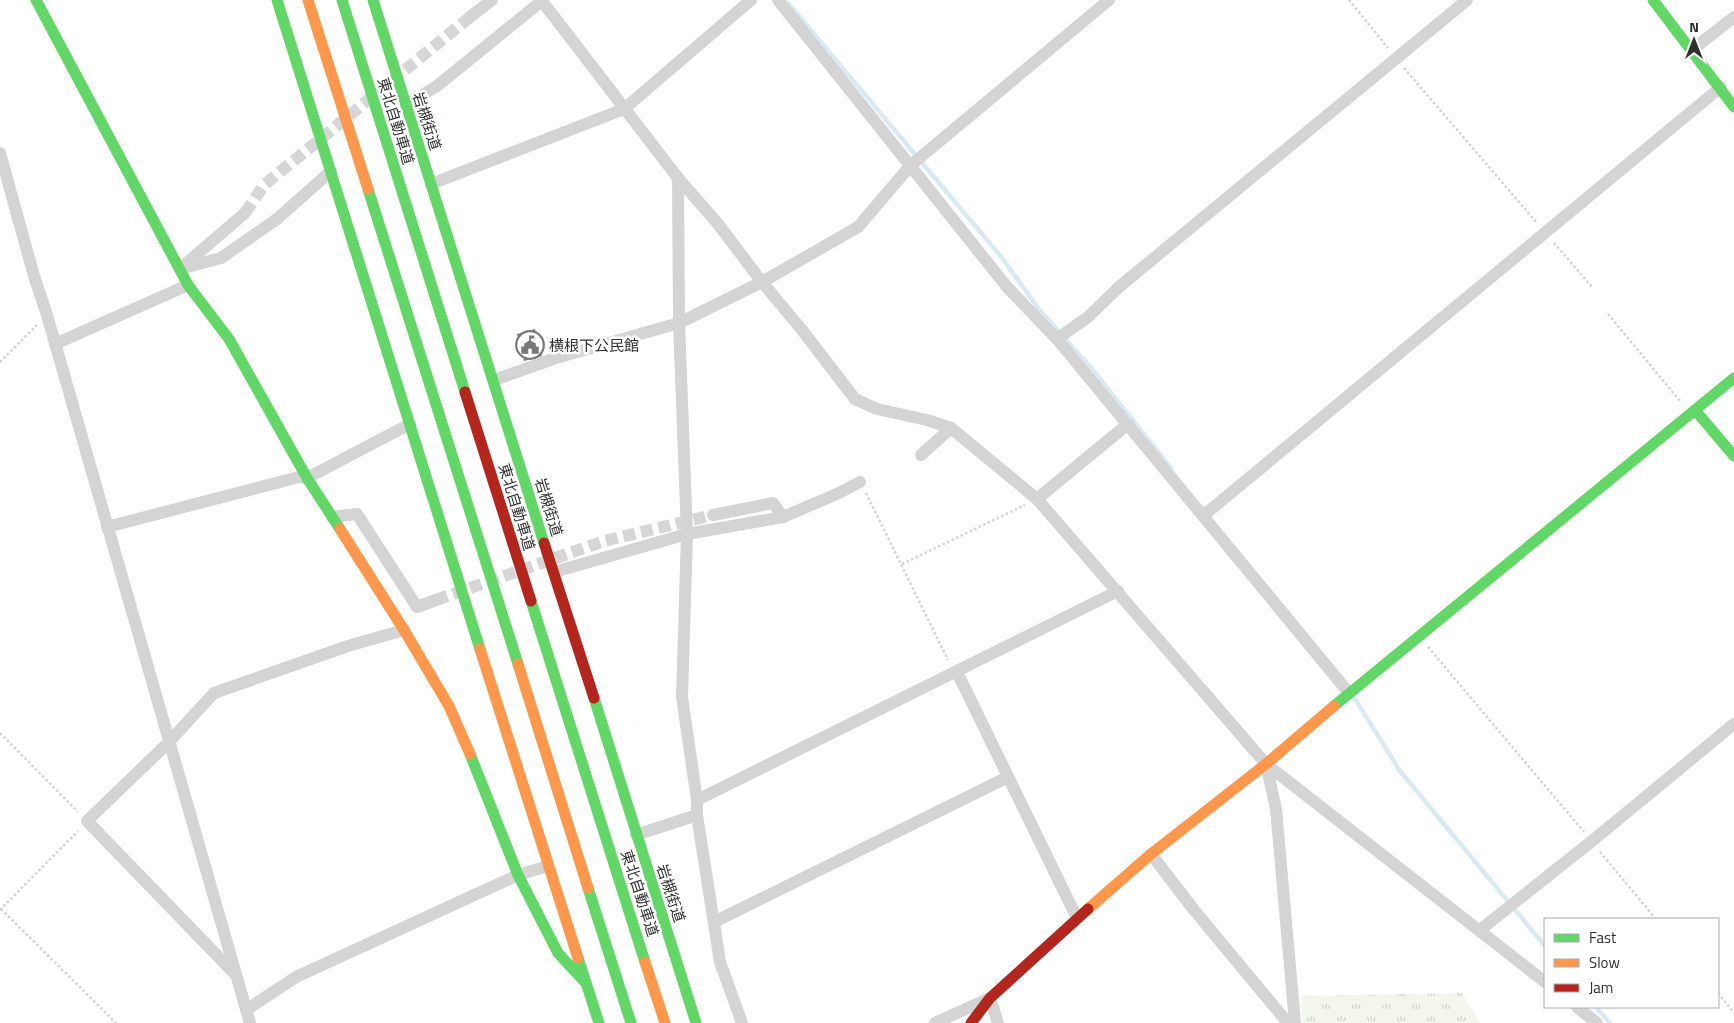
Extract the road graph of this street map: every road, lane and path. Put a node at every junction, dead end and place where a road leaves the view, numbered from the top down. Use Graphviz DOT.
graph roads {
  1 [pos="36,0"];
  2 [pos="277,0"];
  3 [pos="308,0"];
  4 [pos="342,0"];
  5 [pos="373,0"];
  6 [pos="492,0"];
  7 [pos="751,0"];
  8 [pos="778,0"];
  9 [pos="1109,0"];
  10 [pos="1349,0"];
  11 [pos="1467,0"];
  12 [pos="1653,0"];
  13 [pos="543,1"];
  14 [pos="470,17"];
  15 [pos="1734,18"];
  16 [pos="1692,50"];
  17 [pos="1396,59"];
  18 [pos="1720,87"];
  19 [pos="406,106"];
  20 [pos="1734,107"];
  21 [pos="624,109"];
  22 [pos="0,153"];
  23 [pos="911,165"];
  24 [pos="331,172"];
  25 [pos="678,178"];
  26 [pos="431,184"];
  27 [pos="245,213"];
  28 [pos="1545,233"];
  29 [pos="180,269"];
  30 [pos="762,282"];
  31 [pos="188,285"];
  32 [pos="1592,287"];
  33 [pos="1608,314"];
  34 [pos="47,315"];
  35 [pos="679,323"];
  36 [pos="1057,339"];
  37 [pos="55,344"];
  38 [pos="0,362"];
  39 [pos="1734,378"];
  40 [pos="494,380"];
  41 [pos="1693,412"];
  42 [pos="410,424"];
  43 [pos="1128,424"];
  44 [pos="951,428"];
  45 [pos="921,455"];
  46 [pos="1734,456"];
  47 [pos="307,478"];
  48 [pos="860,482"];
  49 [pos="1037,499"];
  50 [pos="713,515"];
  51 [pos="1203,516"];
  52 [pos="332,517"];
  53 [pos="783,517"];
  54 [pos="107,526"];
  55 [pos="686,534"];
  56 [pos="902,564"];
  57 [pos="554,572"];
  58 [pos="1118,591"];
  59 [pos="436,600"];
  60 [pos="404,630"];
  61 [pos="1418,637"];
  62 [pos="956,673"];
  63 [pos="1349,694"];
  64 [pos="1734,724"];
  65 [pos="0,733"];
  66 [pos="169,742"];
  67 [pos="1266,764"];
  68 [pos="1008,777"];
  69 [pos="697,800"];
  70 [pos="697,815"];
  71 [pos="87,822"];
  72 [pos="636,835"];
  73 [pos="1592,841"];
  74 [pos="1151,854"];
  75 [pos="548,866"];
  76 [pos="518,875"];
  77 [pos="0,909"];
  78 [pos="1077,918"];
  79 [pos="1655,918"];
  80 [pos="714,922"];
  81 [pos="1480,930"];
  82 [pos="235,973"];
  83 [pos="1544,981"];
  84 [pos="586,982"];
  85 [pos="1719,994"];
  86 [pos="990,998"];
  87 [pos="1578,1008"];
  88 [pos="1734,1013"];
  89 [pos="248,1019"];
  90 [pos="116,1023"];
  91 [pos="599,1023"];
  92 [pos="631,1023"];
  93 [pos="665,1023"];
  94 [pos="696,1023"];
  95 [pos="742,1023"];
  96 [pos="936,1023"];
  97 [pos="970,1023"];
  98 [pos="998,1023"];
  99 [pos="1288,1023"];
  100 [pos="1295,1023"];
  101 [pos="1598,1023"];
  1 -- 29 [label="main road"];
  2 -- 24 [label="main road"];
  3 -- 92 [label="main road"];
  4 -- 93 [label="main road, 東北自動車道"];
  5 -- 19 [label="main road, 岩槻街道"];
  6 -- 14 [label="street"];
  7 -- 21 [label="street"];
  8 -- 23 [label="street"];
  9 -- 23 [label="street"];
  10 -- 17 [label="path"];
  11 -- 17 [label="street"];
  12 -- 16 [label="main road"];
  13 -- 19 [label="street"];
  13 -- 21 [label="street"];
  15 -- 16 [label="street"];
  16 -- 18 [label="main road"];
  17 -- 28 [label="path"];
  17 -- 36 [label="street"];
  18 -- 20 [label="main road"];
  18 -- 28 [label="street"];
  19 -- 26 [label="main road, 岩槻街道"];
  21 -- 25 [label="street"];
  21 -- 26 [label="street"];
  22 -- 34 [label="street"];
  23 -- 30 [label="street"];
  23 -- 36 [label="street"];
  24 -- 29 [label="street"];
  24 -- 42 [label="main road"];
  25 -- 30 [label="street"];
  25 -- 35 [label="street"];
  26 -- 40 [label="main road, 岩槻街道"];
  27 -- 29 [label="street"];
  28 -- 32 [label="path"];
  28 -- 51 [label="street"];
  29 -- 31 [label="main road"];
  30 -- 35 [label="street"];
  30 -- 44 [label="street"];
  31 -- 37 [label="street"];
  31 -- 47 [label="main road"];
  33 -- 41 [label="path"];
  34 -- 37 [label="street"];
  34 -- 38 [label="path"];
  35 -- 40 [label="street"];
  35 -- 55 [label="street"];
  36 -- 43 [label="street"];
  37 -- 54 [label="street"];
  39 -- 41 [label="main road"];
  40 -- 57 [label="main road, 岩槻街道"];
  41 -- 46 [label="main road"];
  41 -- 61 [label="main road"];
  42 -- 47 [label="street"];
  42 -- 75 [label="main road"];
  43 -- 49 [label="street"];
  43 -- 51 [label="street"];
  44 -- 45 [label="street"];
  44 -- 49 [label="street"];
  47 -- 52 [label="main road"];
  47 -- 54 [label="street"];
  48 -- 53 [label="street"];
  48 -- 56 [label="path"];
  49 -- 56 [label="path"];
  49 -- 58 [label="street"];
  50 -- 53 [label="street"];
  51 -- 63 [label="street"];
  52 -- 59 [label="street"];
  52 -- 60 [label="main road"];
  53 -- 55 [label="street"];
  54 -- 66 [label="street"];
  55 -- 57 [label="street"];
  55 -- 69 [label="street"];
  56 -- 62 [label="path"];
  57 -- 72 [label="main road, 岩槻街道"];
  58 -- 62 [label="street"];
  58 -- 67 [label="street"];
  60 -- 66 [label="street"];
  60 -- 76 [label="main road"];
  61 -- 63 [label="main road"];
  61 -- 73 [label="path"];
  62 -- 68 [label="street"];
  62 -- 69 [label="street"];
  63 -- 67 [label="main road"];
  64 -- 73 [label="street"];
  65 -- 71 [label="path"];
  66 -- 71 [label="street"];
  66 -- 82 [label="street"];
  67 -- 74 [label="main road"];
  67 -- 81 [label="street"];
  67 -- 100 [label="street"];
  68 -- 78 [label="street"];
  68 -- 80 [label="street"];
  69 -- 70 [label="street"];
  70 -- 72 [label="street"];
  70 -- 80 [label="street"];
  71 -- 77 [label="path"];
  71 -- 82 [label="street"];
  72 -- 94 [label="main road, 岩槻街道"];
  73 -- 79 [label="path"];
  73 -- 81 [label="street"];
  74 -- 78 [label="main road"];
  74 -- 99 [label="street"];
  75 -- 76 [label="street"];
  75 -- 84 [label="main road"];
  76 -- 84 [label="main road"];
  76 -- 89 [label="street"];
  77 -- 90 [label="path"];
  78 -- 86 [label="main road"];
  80 -- 95 [label="street"];
  81 -- 83 [label="street"];
  82 -- 89 [label="street"];
  84 -- 91 [label="main road"];
  85 -- 88 [label="path"];
  86 -- 96 [label="street"];
  86 -- 97 [label="main road"];
  86 -- 98 [label="street"];
  87 -- 101 [label="street"];
}
